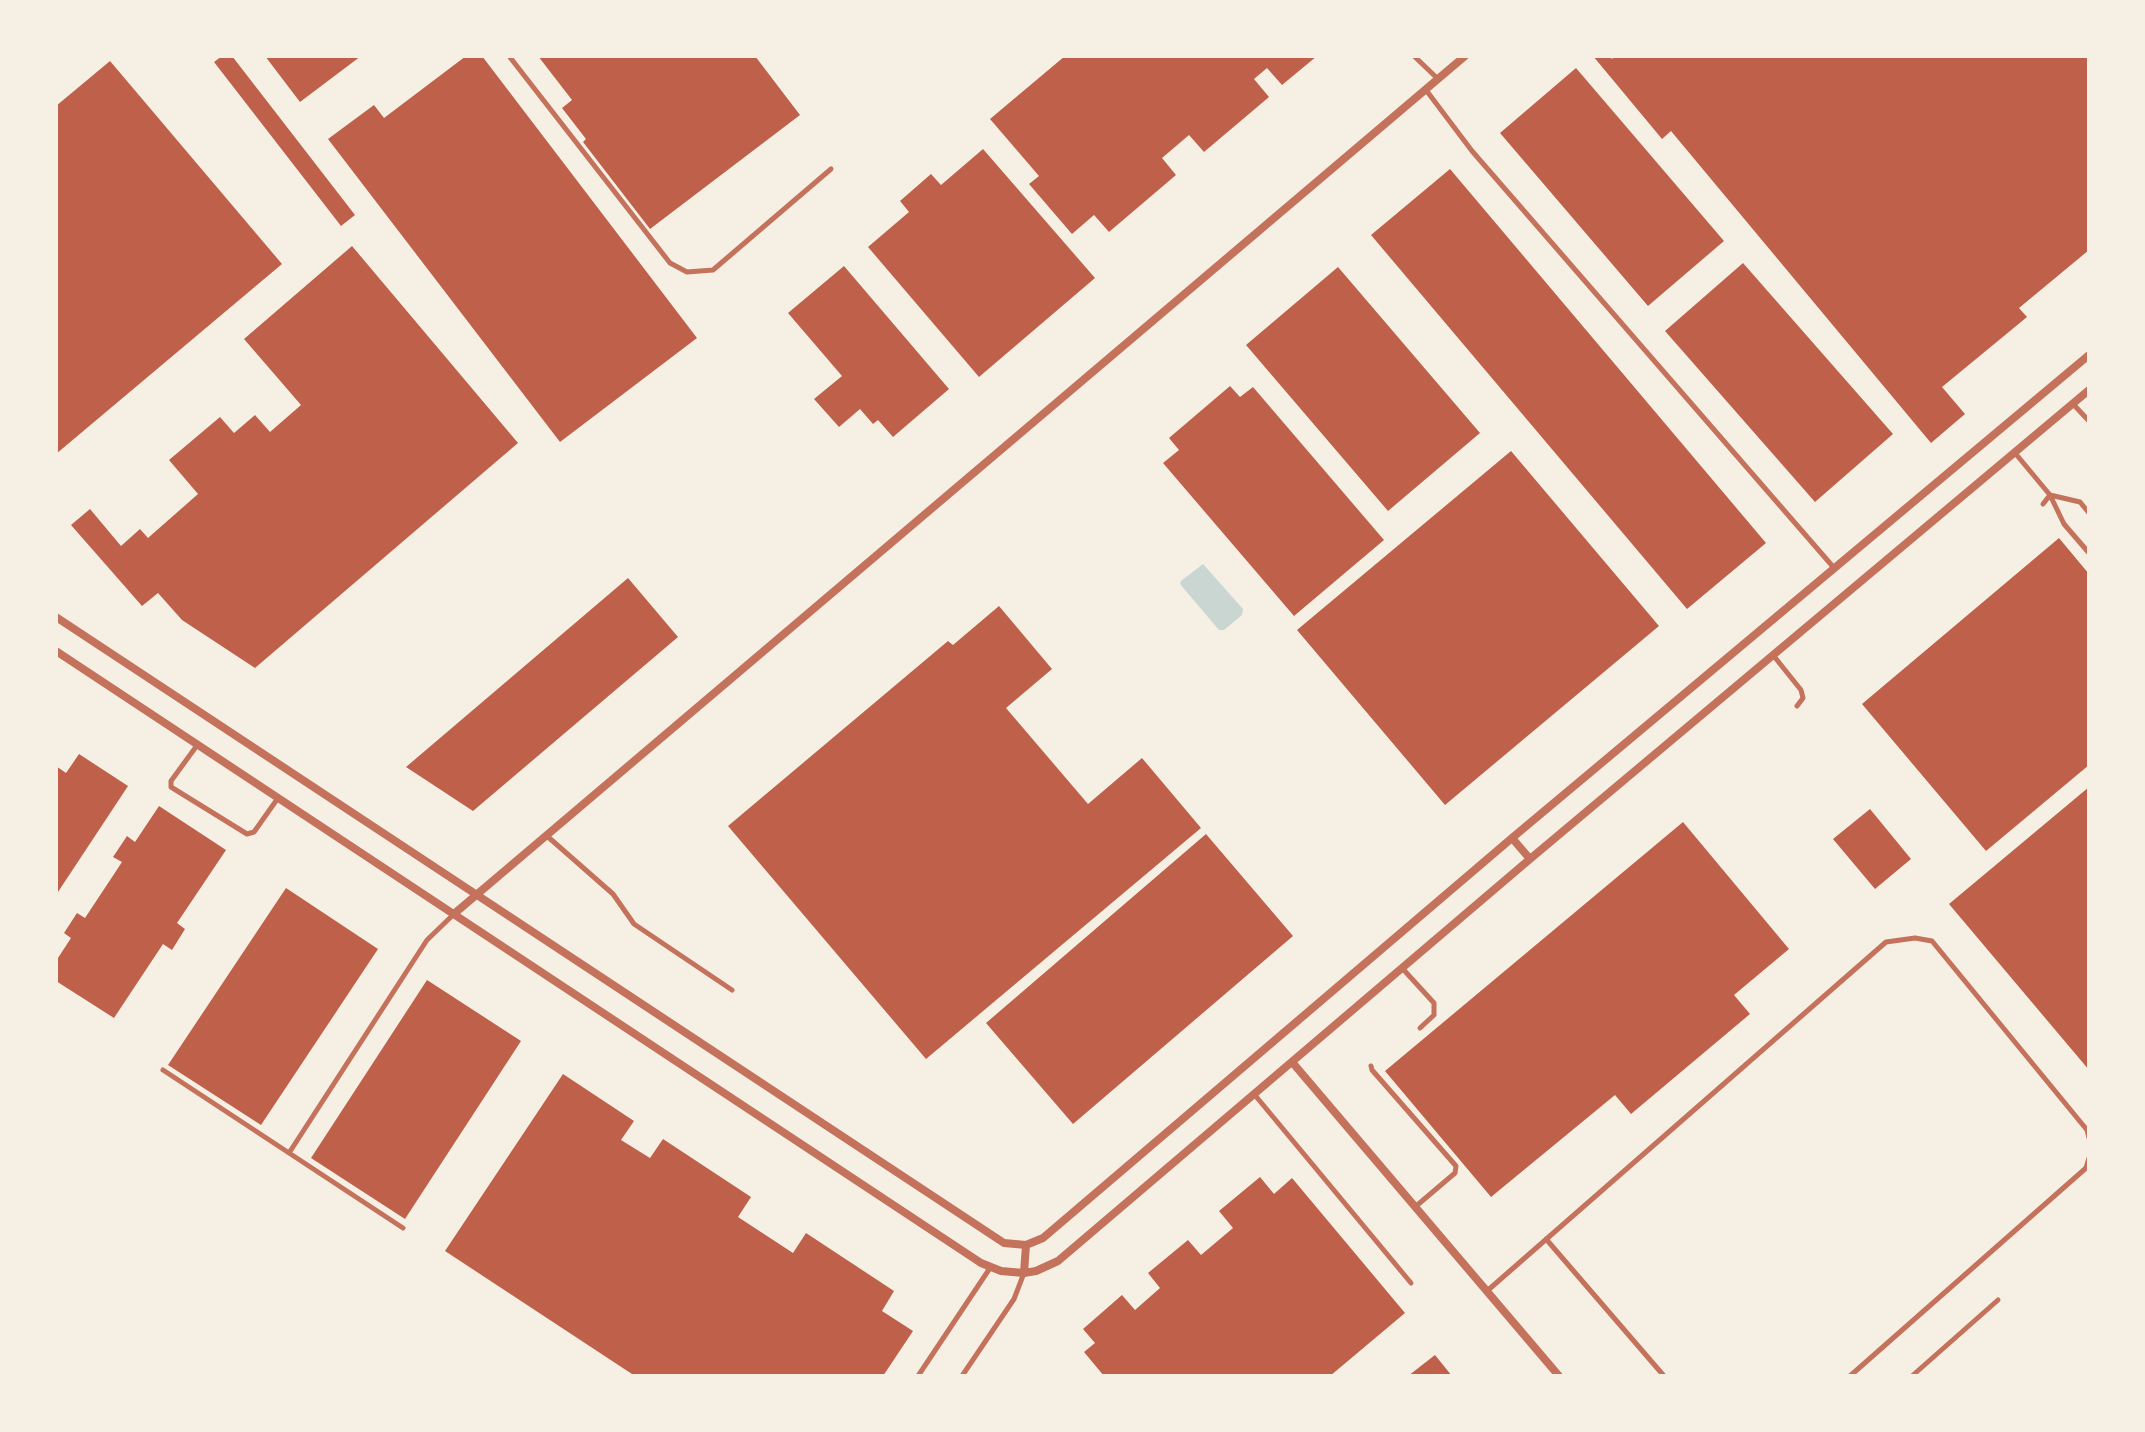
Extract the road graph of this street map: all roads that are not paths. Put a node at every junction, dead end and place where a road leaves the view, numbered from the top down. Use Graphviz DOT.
graph roads {
  1 [pos="509,56"];
  2 [pos="1414,56"];
  3 [pos="1465,56"];
  4 [pos="1438,79"];
  5 [pos="1425,90"];
  6 [pos="831,169"];
  7 [pos="2089,355"];
  8 [pos="2089,390"];
  9 [pos="2072,404"];
  10 [pos="2089,421"];
  11 [pos="2014,453"];
  12 [pos="2050,495"];
  13 [pos="2043,504"];
  14 [pos="2089,513"];
  15 [pos="2089,553"];
  16 [pos="1836,569"];
  17 [pos="56,617"];
  18 [pos="56,651"];
  19 [pos="1773,655"];
  20 [pos="1797,706"];
  21 [pos="198,744"];
  22 [pos="278,798"];
  23 [pos="547,836"];
  24 [pos="1512,838"];
  25 [pos="1530,859"];
  26 [pos="477,895"];
  27 [pos="455,913"];
  28 [pos="1402,968"];
  29 [pos="732,990"];
  30 [pos="1420,1028"];
  31 [pos="1292,1062"];
  32 [pos="1371,1066"];
  33 [pos="163,1070"];
  34 [pos="1254,1094"];
  35 [pos="2089,1138"];
  36 [pos="289,1153"];
  37 [pos="2089,1158"];
  38 [pos="1415,1207"];
  39 [pos="403,1228"];
  40 [pos="1546,1239"];
  41 [pos="1026,1245"];
  42 [pos="990,1268"];
  43 [pos="1024,1273"];
  44 [pos="1411,1283"];
  45 [pos="1487,1291"];
  46 [pos="1998,1300"];
  47 [pos="918,1376"];
  48 [pos="962,1376"];
  49 [pos="1559,1376"];
  50 [pos="1664,1376"];
  51 [pos="1850,1376"];
  52 [pos="1912,1376"];
  1 -- 6 [label="lane"];
  2 -- 4 [label="lane"];
  3 -- 4 [label="street"];
  4 -- 5 [label="street"];
  5 -- 16 [label="lane"];
  5 -- 23 [label="street"];
  7 -- 16 [label="street"];
  8 -- 9 [label="street"];
  9 -- 10 [label="lane"];
  9 -- 11 [label="street"];
  11 -- 12 [label="lane"];
  11 -- 19 [label="street"];
  12 -- 13 [label="lane"];
  12 -- 14 [label="lane"];
  12 -- 15 [label="lane"];
  16 -- 24 [label="street"];
  17 -- 26 [label="street"];
  18 -- 21 [label="street"];
  19 -- 20 [label="lane"];
  19 -- 25 [label="street"];
  21 -- 22 [label="street"];
  21 -- 22 [label="lane"];
  22 -- 27 [label="street"];
  23 -- 26 [label="street"];
  23 -- 29 [label="lane"];
  24 -- 25 [label="street"];
  24 -- 41 [label="street"];
  25 -- 28 [label="street"];
  26 -- 27 [label="street"];
  26 -- 41 [label="street"];
  27 -- 36 [label="lane"];
  27 -- 42 [label="street"];
  28 -- 30 [label="lane"];
  28 -- 31 [label="street"];
  31 -- 34 [label="street"];
  31 -- 38 [label="street"];
  32 -- 38 [label="lane"];
  33 -- 36 [label="lane"];
  34 -- 43 [label="street"];
  34 -- 44 [label="lane"];
  35 -- 40 [label="lane"];
  36 -- 39 [label="lane"];
  37 -- 51 [label="lane"];
  38 -- 45 [label="street"];
  40 -- 45 [label="lane"];
  40 -- 50 [label="lane"];
  41 -- 43 [label="street"];
  42 -- 43 [label="street"];
  42 -- 47 [label="lane"];
  43 -- 48 [label="lane"];
  45 -- 49 [label="street"];
  46 -- 52 [label="lane"];
}
